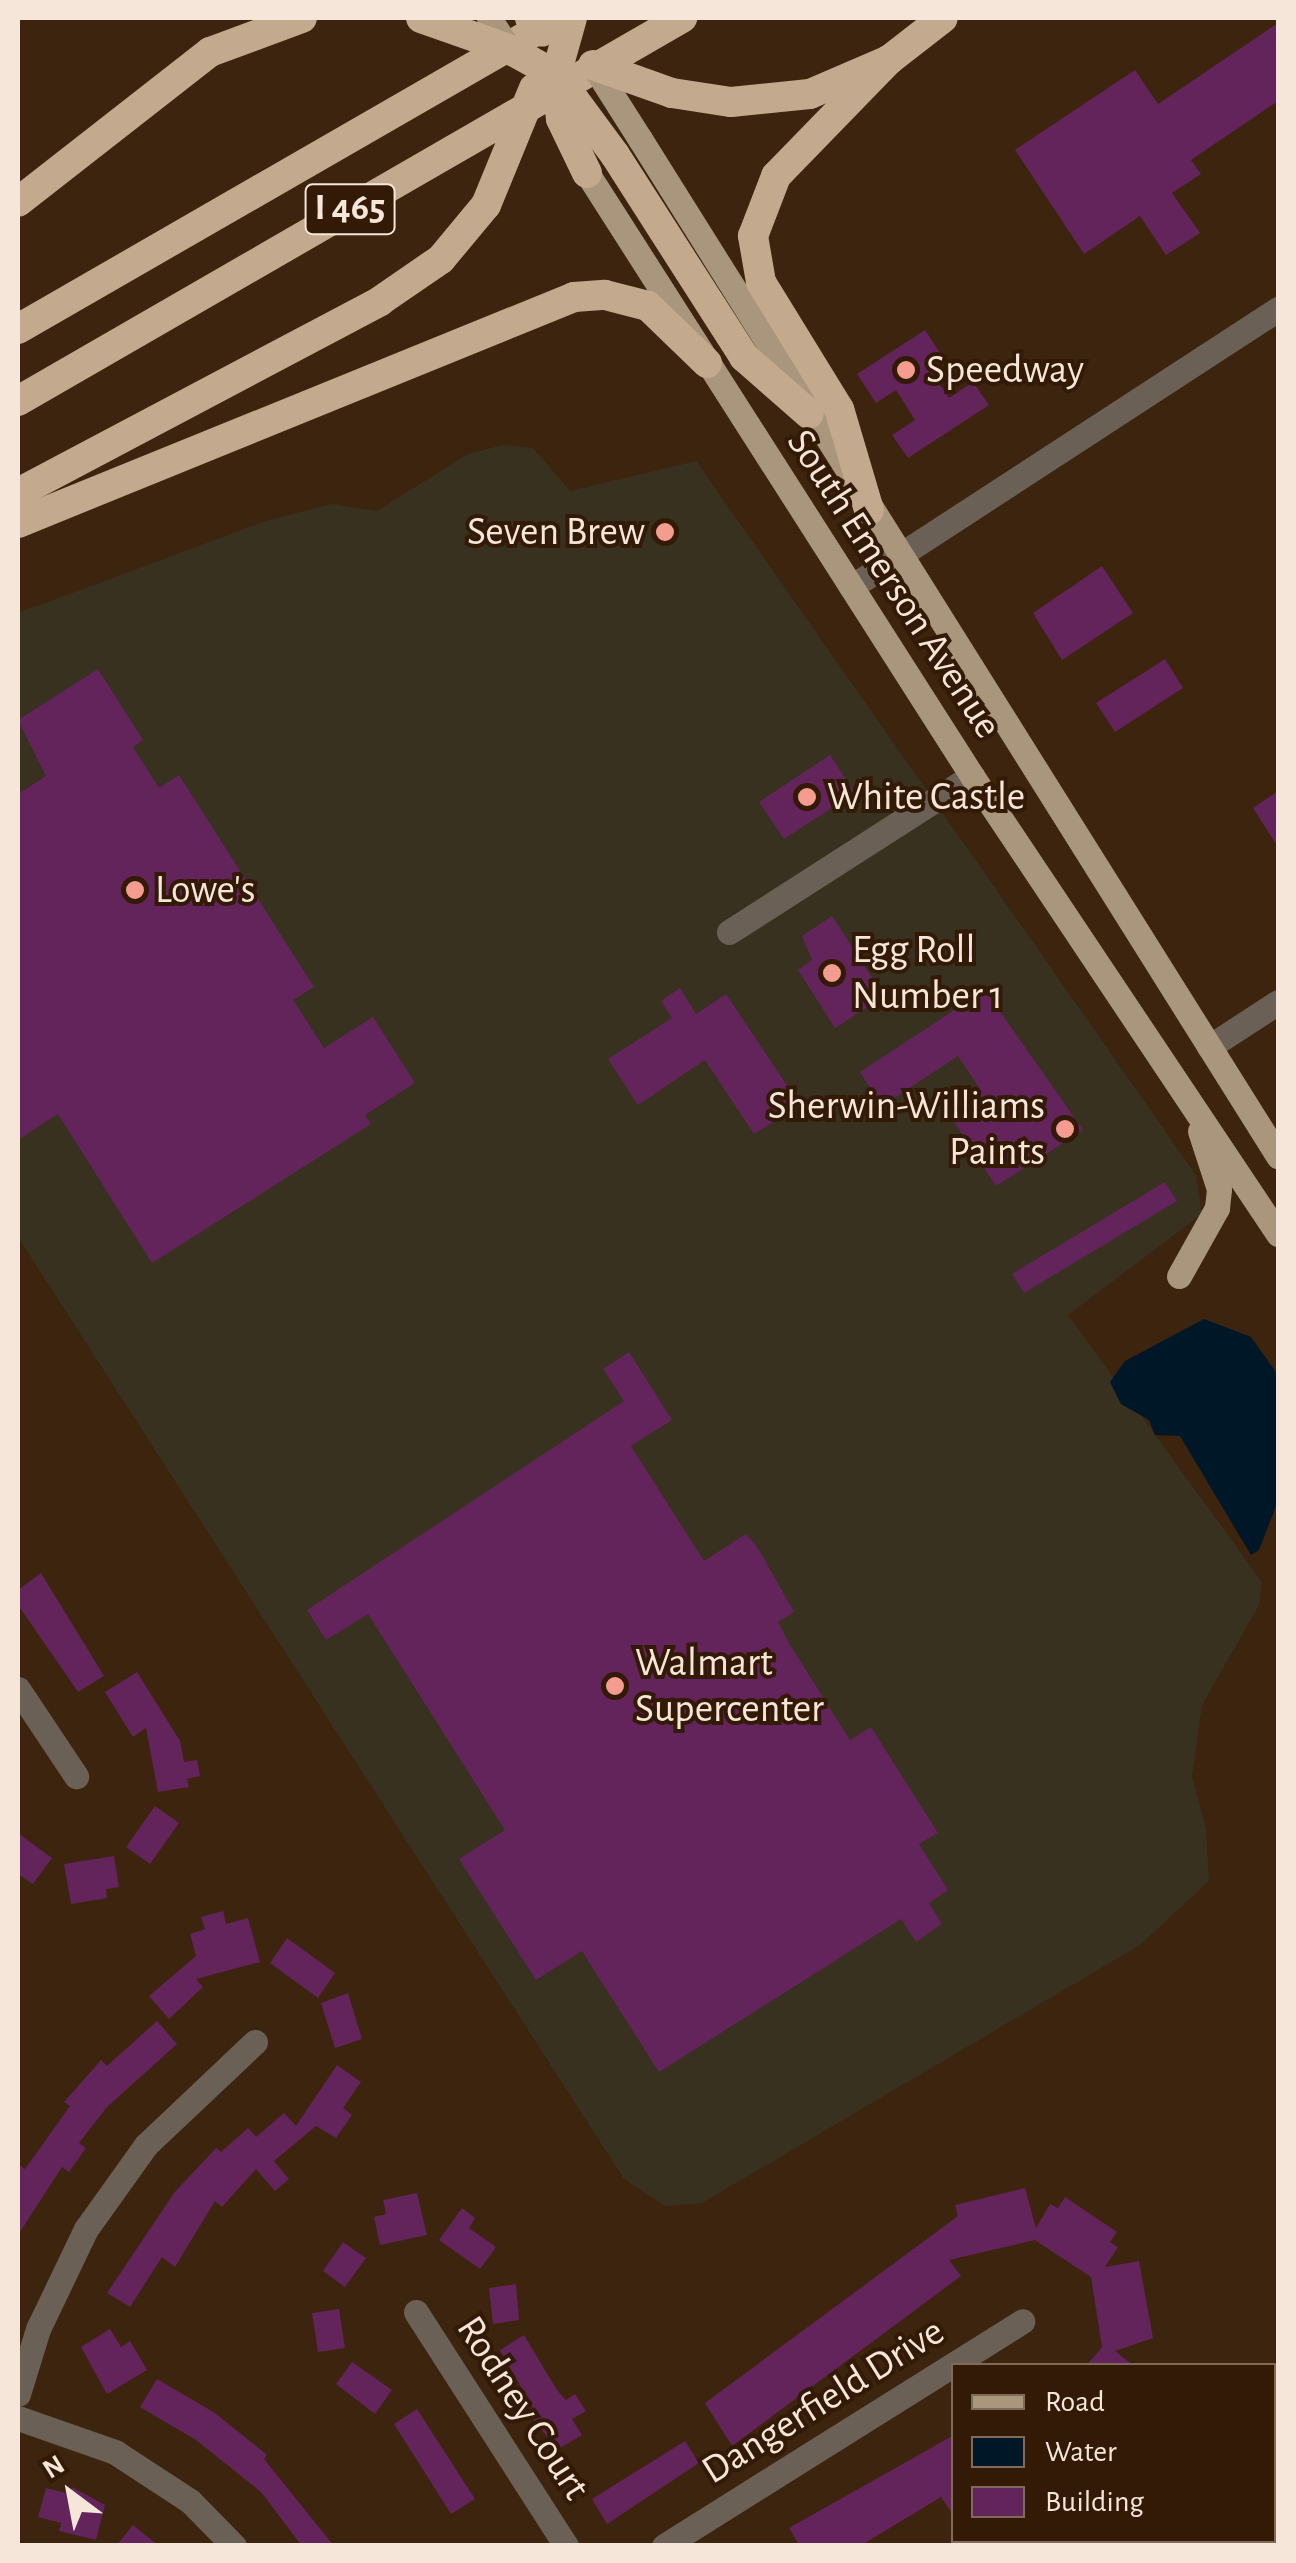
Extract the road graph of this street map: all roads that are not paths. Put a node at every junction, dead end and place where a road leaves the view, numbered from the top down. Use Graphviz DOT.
graph roads {
  1 [pos="250,18"];
  2 [pos="302,18"];
  3 [pos="420,18"];
  4 [pos="489,18"];
  5 [pos="682,18"];
  6 [pos="943,18"];
  7 [pos="551,38"];
  8 [pos="509,49"];
  9 [pos="210,52"];
  10 [pos="889,60"];
  11 [pos="593,65"];
  12 [pos="628,147"];
  13 [pos="587,173"];
  14 [pos="18,202"];
  15 [pos="1278,309"];
  16 [pos="18,329"];
  17 [pos="707,363"];
  18 [pos="18,402"];
  19 [pos="809,414"];
  20 [pos="18,493"];
  21 [pos="869,510"];
  22 [pos="18,523"];
  23 [pos="900,557"];
  24 [pos="851,587"];
  25 [pos="972,776"];
  26 [pos="728,932"];
  27 [pos="1278,1002"];
  28 [pos="1209,1047"];
  29 [pos="1193,1107"];
  30 [pos="1278,1156"];
  31 [pos="1278,1234"];
  32 [pos="1180,1276"];
  33 [pos="18,1689"];
  34 [pos="76,1776"];
  35 [pos="255,2042"];
  36 [pos="416,2312"];
  37 [pos="1022,2321"];
  38 [pos="955,2363"];
  39 [pos="951,2366"];
  40 [pos="18,2394"];
  41 [pos="18,2418"];
  42 [pos="234,2546"];
  43 [pos="566,2546"];
  44 [pos="664,2546"];
  1 -- 9 [label="highway"];
  2 -- 9 [label="highway"];
  3 -- 8 [label="highway, bridge"];
  4 -- 8 [label="main road, bridge"];
  5 -- 18 [label="highway, I 465"];
  6 -- 10 [label="highway"];
  7 -- 8 [label="highway"];
  7 -- 11 [label="highway"];
  7 -- 12 [label="highway, bridge"];
  7 -- 13 [label="highway, bridge"];
  7 -- 16 [label="highway, I 465"];
  7 -- 20 [label="highway, bridge"];
  9 -- 14 [label="highway"];
  10 -- 11 [label="highway, bridge"];
  10 -- 21 [label="highway"];
  11 -- 12 [label="main road, bridge"];
  12 -- 19 [label="highway"];
  13 -- 17 [label="main road, South Emerson Avenue"];
  15 -- 23 [label="street"];
  17 -- 22 [label="highway"];
  17 -- 24 [label="main road, South Emerson Avenue"];
  19 -- 21 [label="main road, South Emerson Avenue"];
  21 -- 23 [label="main road, South Emerson Avenue"];
  23 -- 24 [label="street"];
  23 -- 28 [label="main road, South Emerson Avenue"];
  24 -- 25 [label="main road, South Emerson Avenue"];
  25 -- 26 [label="street"];
  25 -- 29 [label="main road, South Emerson Avenue"];
  27 -- 28 [label="street"];
  28 -- 30 [label="main road, South Emerson Avenue"];
  29 -- 31 [label="main road, South Emerson Avenue"];
  29 -- 32 [label="main road"];
  33 -- 34 [label="street"];
  35 -- 40 [label="street"];
  36 -- 43 [label="street, Rodney Court"];
  37 -- 38 [label="street, Dangerfield Drive"];
  39 -- 44 [label="street, Dangerfield Drive"];
  41 -- 42 [label="street"];
}
